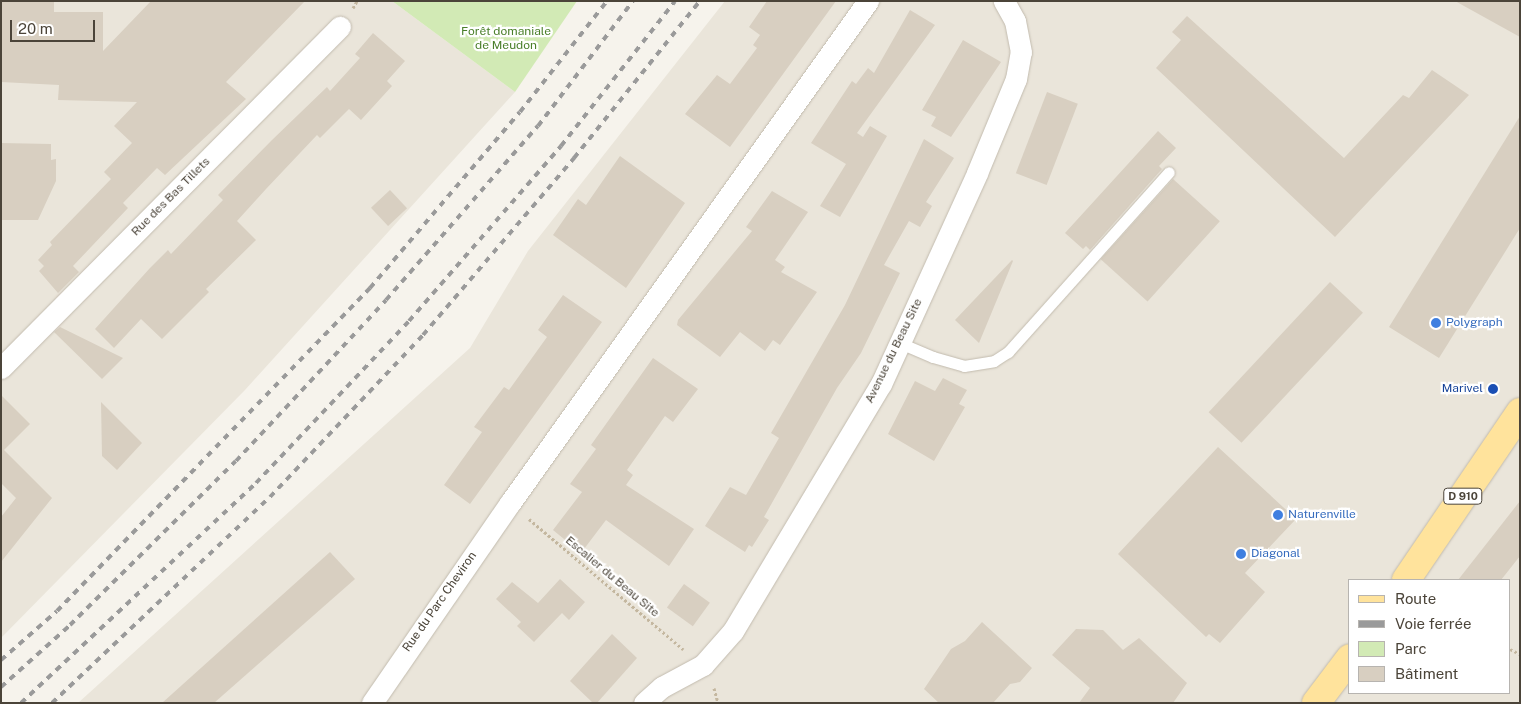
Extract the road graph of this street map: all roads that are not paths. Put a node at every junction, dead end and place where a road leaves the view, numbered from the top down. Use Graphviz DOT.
graph roads {
  1 [pos="868,1"];
  2 [pos="1004,1"];
  3 [pos="340,27"];
  4 [pos="1169,172"];
  5 [pos="900,342"];
  6 [pos="1,368"];
  7 [pos="1520,412"];
  8 [pos="1407,579"];
  9 [pos="1348,661"];
  10 [pos="372,703"];
  11 [pos="644,703"];
  12 [pos="1316,703"];
  1 -- 10 [label="street, Rue du Parc Cheviron"];
  2 -- 5 [label="street, Avenue du Beau Site"];
  3 -- 6 [label="street, Rue des Bas Tillets"];
  4 -- 5 [label="lane"];
  5 -- 11 [label="street, Avenue du Beau Site"];
  7 -- 8 [label="main road, D 910"];
  9 -- 12 [label="main road"];
}
